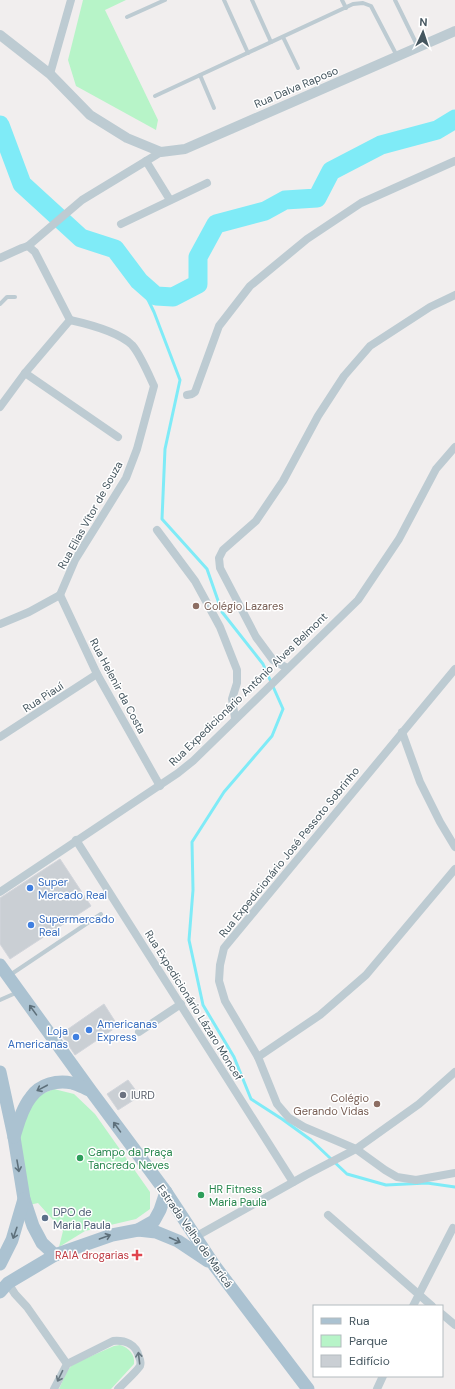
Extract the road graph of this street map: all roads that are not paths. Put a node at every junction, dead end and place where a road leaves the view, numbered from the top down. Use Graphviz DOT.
graph roads {
  1 [pos="71,0"];
  2 [pos="165,0"];
  3 [pos="224,0"];
  4 [pos="252,0"];
  5 [pos="342,0"];
  6 [pos="395,0"];
  7 [pos="346,8"];
  8 [pos="127,17"];
  9 [pos="455,31"];
  10 [pos="0,35"];
  11 [pos="283,37"];
  12 [pos="271,42"];
  13 [pos="418,48"];
  14 [pos="248,53"];
  15 [pos="398,56"];
  16 [pos="298,68"];
  17 [pos="50,74"];
  18 [pos="200,75"];
  19 [pos="155,96"];
  20 [pos="214,108"];
  21 [pos="161,152"];
  22 [pos="455,160"];
  23 [pos="146,161"];
  24 [pos="207,182"];
  25 [pos="170,200"];
  26 [pos="121,224"];
  27 [pos="28,246"];
  28 [pos="0,258"];
  29 [pos="455,295"];
  30 [pos="15,297"];
  31 [pos="0,304"];
  32 [pos="70,320"];
  33 [pos="25,373"];
  34 [pos="187,395"];
  35 [pos="0,407"];
  36 [pos="118,437"];
  37 [pos="455,447"];
  38 [pos="157,530"];
  39 [pos="60,595"];
  40 [pos="0,624"];
  41 [pos="455,668"];
  42 [pos="285,670"];
  43 [pos="97,674"];
  44 [pos="235,718"];
  45 [pos="402,732"];
  46 [pos="0,737"];
  47 [pos="160,786"];
  48 [pos="76,840"];
  49 [pos="455,847"];
  50 [pos="455,869"];
  51 [pos="0,892"];
  52 [pos="101,914"];
  53 [pos="2,968"];
  54 [pos="19,991"];
  55 [pos="0,1000"];
  56 [pos="182,1004"];
  57 [pos="139,1032"];
  58 [pos="258,1058"];
  59 [pos="0,1072"];
  60 [pos="455,1072"];
  61 [pos="91,1091"];
  62 [pos="14,1136"];
  63 [pos="356,1149"];
  64 [pos="455,1173"];
  65 [pos="293,1182"];
  66 [pos="166,1192"];
  67 [pos="24,1200"];
  68 [pos="328,1215"];
  69 [pos="453,1228"];
  70 [pos="138,1230"];
  71 [pos="195,1237"];
  72 [pos="55,1255"];
  73 [pos="0,1264"];
  74 [pos="214,1265"];
  75 [pos="4,1287"];
  76 [pos="418,1295"];
  77 [pos="414,1305"];
  78 [pos="431,1305"];
  79 [pos="443,1315"];
  80 [pos="455,1325"];
  81 [pos="67,1364"];
  82 [pos="383,1377"];
  83 [pos="54,1389"];
  84 [pos="118,1389"];
  85 [pos="308,1389"];
  86 [pos="377,1389"];
  1 -- 17 [label="street"];
  2 -- 8 [label="lane"];
  3 -- 14 [label="lane"];
  4 -- 12 [label="lane"];
  5 -- 7 [label="lane"];
  6 -- 13 [label="lane"];
  7 -- 11 [label="lane"];
  7 -- 15 [label="lane"];
  9 -- 13 [label="street, Rua Dalva Raposo"];
  10 -- 17 [label="street"];
  11 -- 12 [label="lane"];
  11 -- 16 [label="lane"];
  12 -- 14 [label="lane"];
  13 -- 15 [label="street, Rua Dalva Raposo"];
  14 -- 18 [label="lane"];
  15 -- 21 [label="street, Rua Dalva Raposo"];
  17 -- 21 [label="street"];
  18 -- 19 [label="lane"];
  18 -- 20 [label="lane"];
  21 -- 23 [label="street, Rua Dalva Raposo"];
  22 -- 34 [label="street"];
  23 -- 25 [label="street"];
  23 -- 27 [label="street, Rua Dalva Raposo"];
  24 -- 25 [label="street"];
  25 -- 26 [label="street"];
  27 -- 28 [label="street"];
  27 -- 32 [label="street"];
  29 -- 42 [label="street"];
  30 -- 31 [label="lane"];
  32 -- 33 [label="street"];
  32 -- 39 [label="street, Rua Elias Vítor de Souza"];
  33 -- 35 [label="street"];
  33 -- 36 [label="street"];
  37 -- 42 [label="street, Rua Expedicionário Antônio Alves Belmont"];
  38 -- 44 [label="street"];
  39 -- 40 [label="street"];
  39 -- 43 [label="street, Rua Helenir da Costa"];
  41 -- 45 [label="street, Rua Expedicionário José Pessoto Sobrinho"];
  42 -- 44 [label="street, Rua Expedicionário Antônio Alves Belmont"];
  43 -- 46 [label="street, Rua Piauí"];
  43 -- 47 [label="street, Rua Helenir da Costa"];
  44 -- 47 [label="street, Rua Expedicionário Antônio Alves Belmont"];
  45 -- 49 [label="street"];
  45 -- 58 [label="street, Rua Expedicionário José Pessoto Sobrinho"];
  47 -- 48 [label="street, Rua Expedicionário Antônio Alves Belmont"];
  48 -- 51 [label="street, Rua Expedicionário Antônio Alves Belmont"];
  48 -- 56 [label="street, Rua Expedicionário Lázaro Moncef"];
  50 -- 58 [label="street"];
  52 -- 53 [label="lane"];
  53 -- 54 [label="main road, Estrada Velha de Maricá"];
  54 -- 55 [label="lane"];
  61 -- 54 [label="main road, Estrada Velha de Maricá, one-way"];
  56 -- 57 [label="street"];
  56 -- 65 [label="street, Rua Expedicionário Lázaro Moncef"];
  58 -- 63 [label="street, Rua Expedicionário José Pessoto Sobrinho"];
  59 -- 62 [label="main road"];
  60 -- 63 [label="street"];
  61 -- 62 [label="main road, one-way"];
  66 -- 61 [label="main road, Estrada Velha de Maricá, one-way"];
  62 -- 67 [label="main road, one-way"];
  63 -- 64 [label="street, Rua Expedicionário José Pessoto Sobrinho"];
  63 -- 65 [label="street"];
  65 -- 71 [label="street"];
  66 -- 70 [label="main road"];
  66 -- 71 [label="main road, Estrada Velha de Maricá"];
  67 -- 72 [label="main road"];
  67 -- 73 [label="main road, one-way"];
  68 -- 76 [label="street"];
  69 -- 76 [label="street"];
  72 -- 70 [label="main road, one-way"];
  70 -- 74 [label="main road, one-way"];
  71 -- 74 [label="main road, Estrada Velha de Maricá"];
  72 -- 75 [label="main road"];
  74 -- 85 [label="main road, Estrada Velha de Maricá"];
  75 -- 81 [label="street"];
  76 -- 77 [label="street"];
  76 -- 78 [label="street"];
  79 -- 80 [label="street"];
  81 -- 83 [label="street, one-way"];
  84 -- 81 [label="street, one-way"];
  82 -- 86 [label="street"];
}
